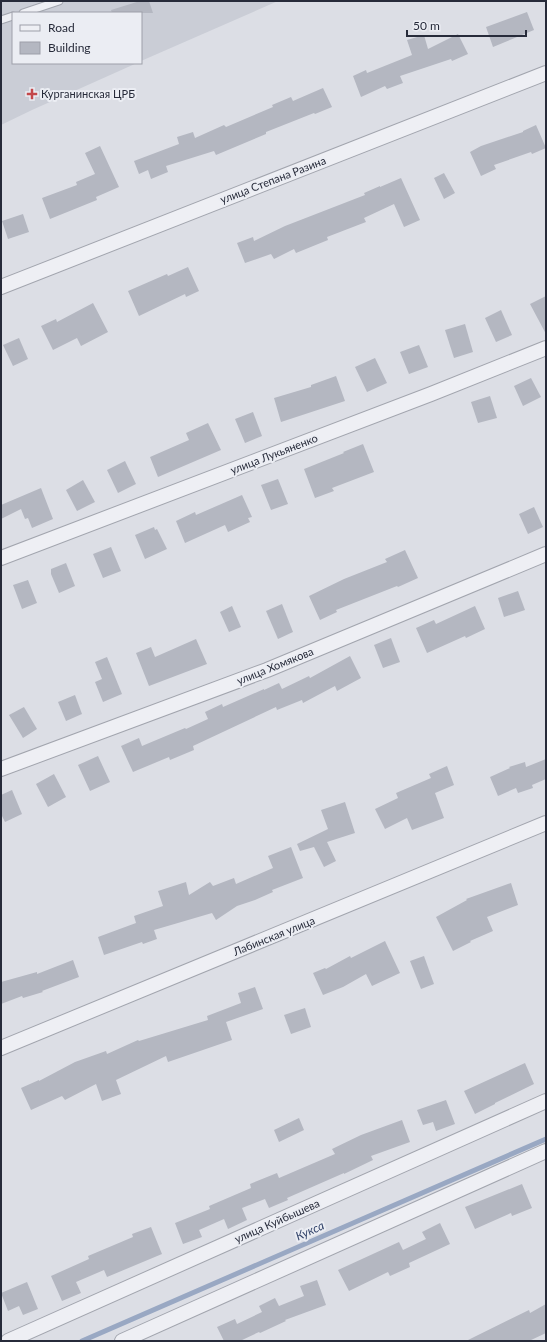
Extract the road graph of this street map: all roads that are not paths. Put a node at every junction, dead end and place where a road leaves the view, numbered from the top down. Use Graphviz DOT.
graph roads {
  1 [pos="59,1"];
  2 [pos="26,12"];
  3 [pos="12,16"];
  4 [pos="1,20"];
  5 [pos="546,73"];
  6 [pos="1,287"];
  7 [pos="546,348"];
  8 [pos="546,554"];
  9 [pos="1,558"];
  10 [pos="1,769"];
  11 [pos="546,823"];
  12 [pos="1,1048"];
  13 [pos="546,1101"];
  14 [pos="546,1151"];
  15 [pos="8,1341"];
  16 [pos="122,1341"];
  1 -- 2 [label="lane"];
  3 -- 4 [label="lane"];
  5 -- 6 [label="street, улица Степана Разина"];
  7 -- 9 [label="street, улица Лукьяненко"];
  8 -- 10 [label="street, улица Хомякова"];
  11 -- 12 [label="street, Лабинская улица"];
  13 -- 15 [label="street, улица Куйбышева"];
  14 -- 16 [label="street"];
}
